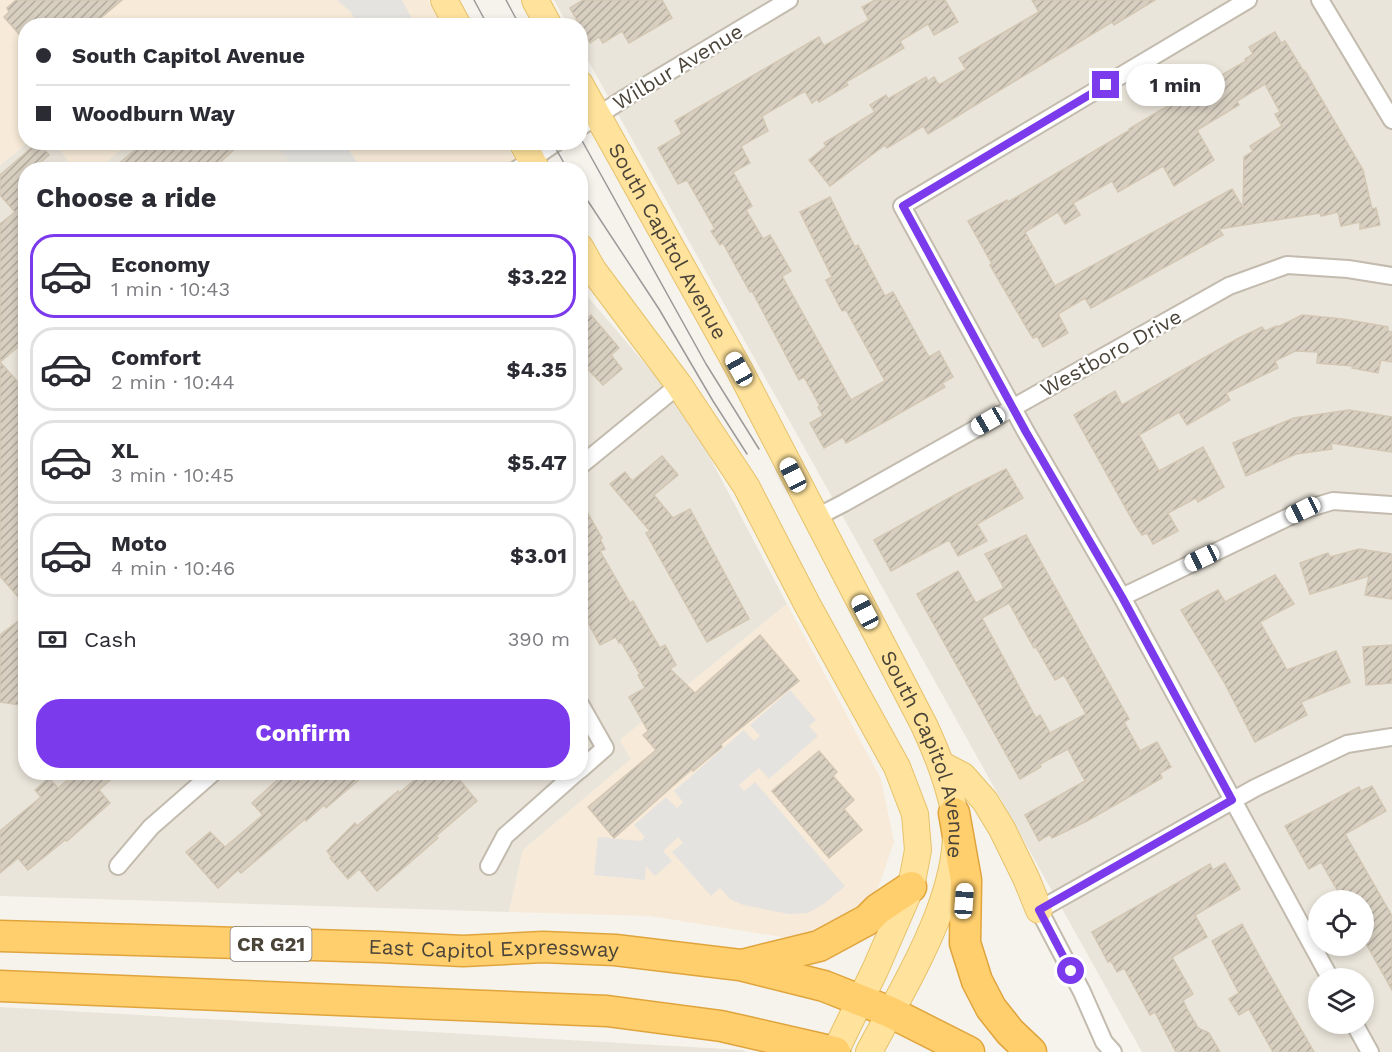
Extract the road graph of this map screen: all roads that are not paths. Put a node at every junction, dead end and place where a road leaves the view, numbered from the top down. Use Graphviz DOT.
graph roads {
  1 [pos="444,0"];
  2 [pos="535,0"];
  3 [pos="789,0"];
  4 [pos="1248,0"];
  5 [pos="1320,0"];
  6 [pos="454,18"];
  7 [pos="545,18"];
  8 [pos="1392,120"];
  9 [pos="589,121"];
  10 [pos="544,150"];
  11 [pos="527,160"];
  12 [pos="588,261"];
  13 [pos="1392,276"];
  14 [pos="679,385"];
  15 [pos="1013,407"];
  16 [pos="588,459"];
  17 [pos="1392,505"];
  18 [pos="815,518"];
  19 [pos="1122,597"];
  20 [pos="588,718"];
  21 [pos="1392,737"];
  22 [pos="588,763"];
  23 [pos="942,765"];
  24 [pos="205,780"];
  25 [pos="569,780"];
  26 [pos="1232,800"];
  27 [pos="954,813"];
  28 [pos="118,866"];
  29 [pos="489,866"];
  30 [pos="911,887"];
  31 [pos="1039,910"];
  32 [pos="0,936"];
  33 [pos="740,965"];
  34 [pos="1324,968"];
  35 [pos="1,986"];
  36 [pos="861,1001"];
  37 [pos="890,1012"];
  38 [pos="1360,1034"];
  39 [pos="835,1052"];
  40 [pos="868,1052"];
  41 [pos="969,1052"];
  42 [pos="1032,1052"];
  43 [pos="1113,1052"];
  44 [pos="1370,1052"];
  1 -- 6 [label="main road"];
  2 -- 7 [label="main road"];
  3 -- 9 [label="street, Wilbur Avenue"];
  4 -- 15 [label="street"];
  5 -- 8 [label="street"];
  9 -- 18 [label="main road, South Capitol Avenue"];
  10 -- 11 [label="street"];
  12 -- 14 [label="main road, South Capitol Avenue"];
  13 -- 15 [label="street, Westboro Drive"];
  14 -- 16 [label="street"];
  14 -- 30 [label="main road, South Capitol Avenue"];
  15 -- 18 [label="street, Westboro Drive"];
  15 -- 19 [label="street"];
  17 -- 19 [label="street"];
  18 -- 23 [label="main road, South Capitol Avenue"];
  19 -- 26 [label="street"];
  20 -- 22 [label="street"];
  21 -- 26 [label="street"];
  23 -- 27 [label="main road, South Capitol Avenue"];
  23 -- 31 [label="main road"];
  24 -- 28 [label="street"];
  25 -- 29 [label="street"];
  26 -- 31 [label="street"];
  26 -- 34 [label="street"];
  27 -- 37 [label="main road, South Capitol Avenue"];
  27 -- 42 [label="highway"];
  30 -- 33 [label="highway"];
  30 -- 36 [label="main road, South Capitol Avenue"];
  31 -- 43 [label="street"];
  32 -- 33 [label="highway, East Capitol Expressway / CR G21"];
  33 -- 36 [label="highway, East Capitol Expressway / CR G21"];
  35 -- 39 [label="highway"];
  36 -- 37 [label="highway, East Capitol Expressway / CR G21"];
  36 -- 39 [label="main road, South Capitol Avenue"];
  37 -- 40 [label="main road, South Capitol Avenue"];
  37 -- 41 [label="highway, East Capitol Expressway / CR G21"];
  38 -- 44 [label="street"];
}
